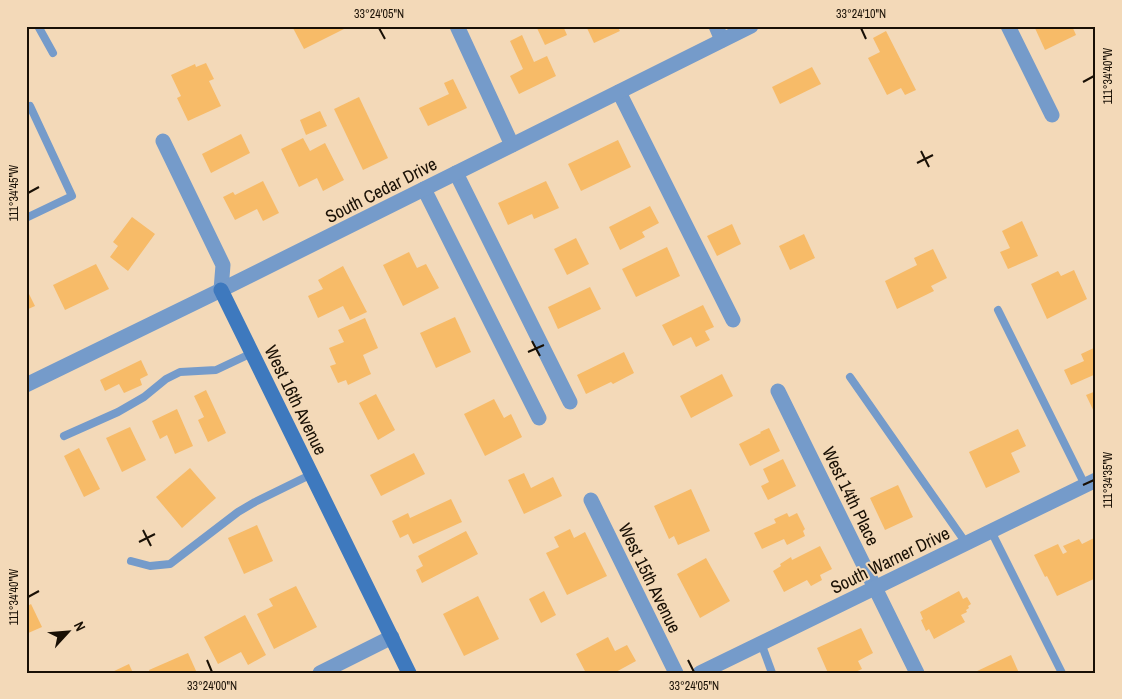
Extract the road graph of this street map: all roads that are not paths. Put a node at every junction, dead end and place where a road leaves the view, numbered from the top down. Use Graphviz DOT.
graph roads {
  1 [pos="38,26"];
  2 [pos="457,26"];
  3 [pos="716,26"];
  4 [pos="751,26"];
  5 [pos="1008,26"];
  6 [pos="722,40"];
  7 [pos="53,53"];
  8 [pos="619,92"];
  9 [pos="26,108"];
  10 [pos="1052,116"];
  11 [pos="163,141"];
  12 [pos="512,145"];
  13 [pos="456,173"];
  14 [pos="424,189"];
  15 [pos="26,218"];
  16 [pos="221,290"];
  17 [pos="998,310"];
  18 [pos="733,320"];
  19 [pos="252,353"];
  20 [pos="850,377"];
  21 [pos="26,385"];
  22 [pos="778,391"];
  23 [pos="570,402"];
  24 [pos="539,418"];
  25 [pos="64,436"];
  26 [pos="312,474"];
  27 [pos="1091,482"];
  28 [pos="592,500"];
  29 [pos="991,531"];
  30 [pos="966,543"];
  31 [pos="131,561"];
  32 [pos="876,588"];
  33 [pos="392,637"];
  34 [pos="761,643"];
  35 [pos="710,671"];
  36 [pos="320,673"];
  37 [pos="409,673"];
  38 [pos="676,673"];
  39 [pos="772,673"];
  40 [pos="917,673"];
  41 [pos="1062,673"];
  1 -- 7 [label="lane"];
  2 -- 12 [label="street"];
  3 -- 6 [label="street"];
  4 -- 6 [label="street, South Cedar Drive"];
  5 -- 10 [label="street"];
  6 -- 8 [label="street, South Cedar Drive"];
  8 -- 12 [label="street, South Cedar Drive"];
  8 -- 18 [label="street"];
  9 -- 15 [label="lane"];
  11 -- 16 [label="street"];
  12 -- 13 [label="street, South Cedar Drive"];
  13 -- 14 [label="street, South Cedar Drive"];
  13 -- 23 [label="street"];
  14 -- 16 [label="street, South Cedar Drive"];
  14 -- 24 [label="street"];
  16 -- 19 [label="street, West 16th Avenue"];
  16 -- 21 [label="street, South Cedar Drive"];
  17 -- 27 [label="lane"];
  19 -- 25 [label="lane"];
  19 -- 26 [label="street, West 16th Avenue"];
  20 -- 30 [label="lane"];
  22 -- 32 [label="street, West 14th Place"];
  26 -- 31 [label="lane"];
  26 -- 33 [label="street, West 16th Avenue"];
  27 -- 29 [label="street, South Warner Drive"];
  28 -- 38 [label="street, West 15th Avenue"];
  29 -- 30 [label="street, South Warner Drive"];
  29 -- 41 [label="lane"];
  30 -- 32 [label="street, South Warner Drive"];
  32 -- 34 [label="street, South Warner Drive"];
  32 -- 40 [label="street, West 14th Place"];
  33 -- 36 [label="street"];
  33 -- 37 [label="street, West 16th Avenue"];
  34 -- 35 [label="street, South Warner Drive"];
  34 -- 39 [label="lane"];
}
